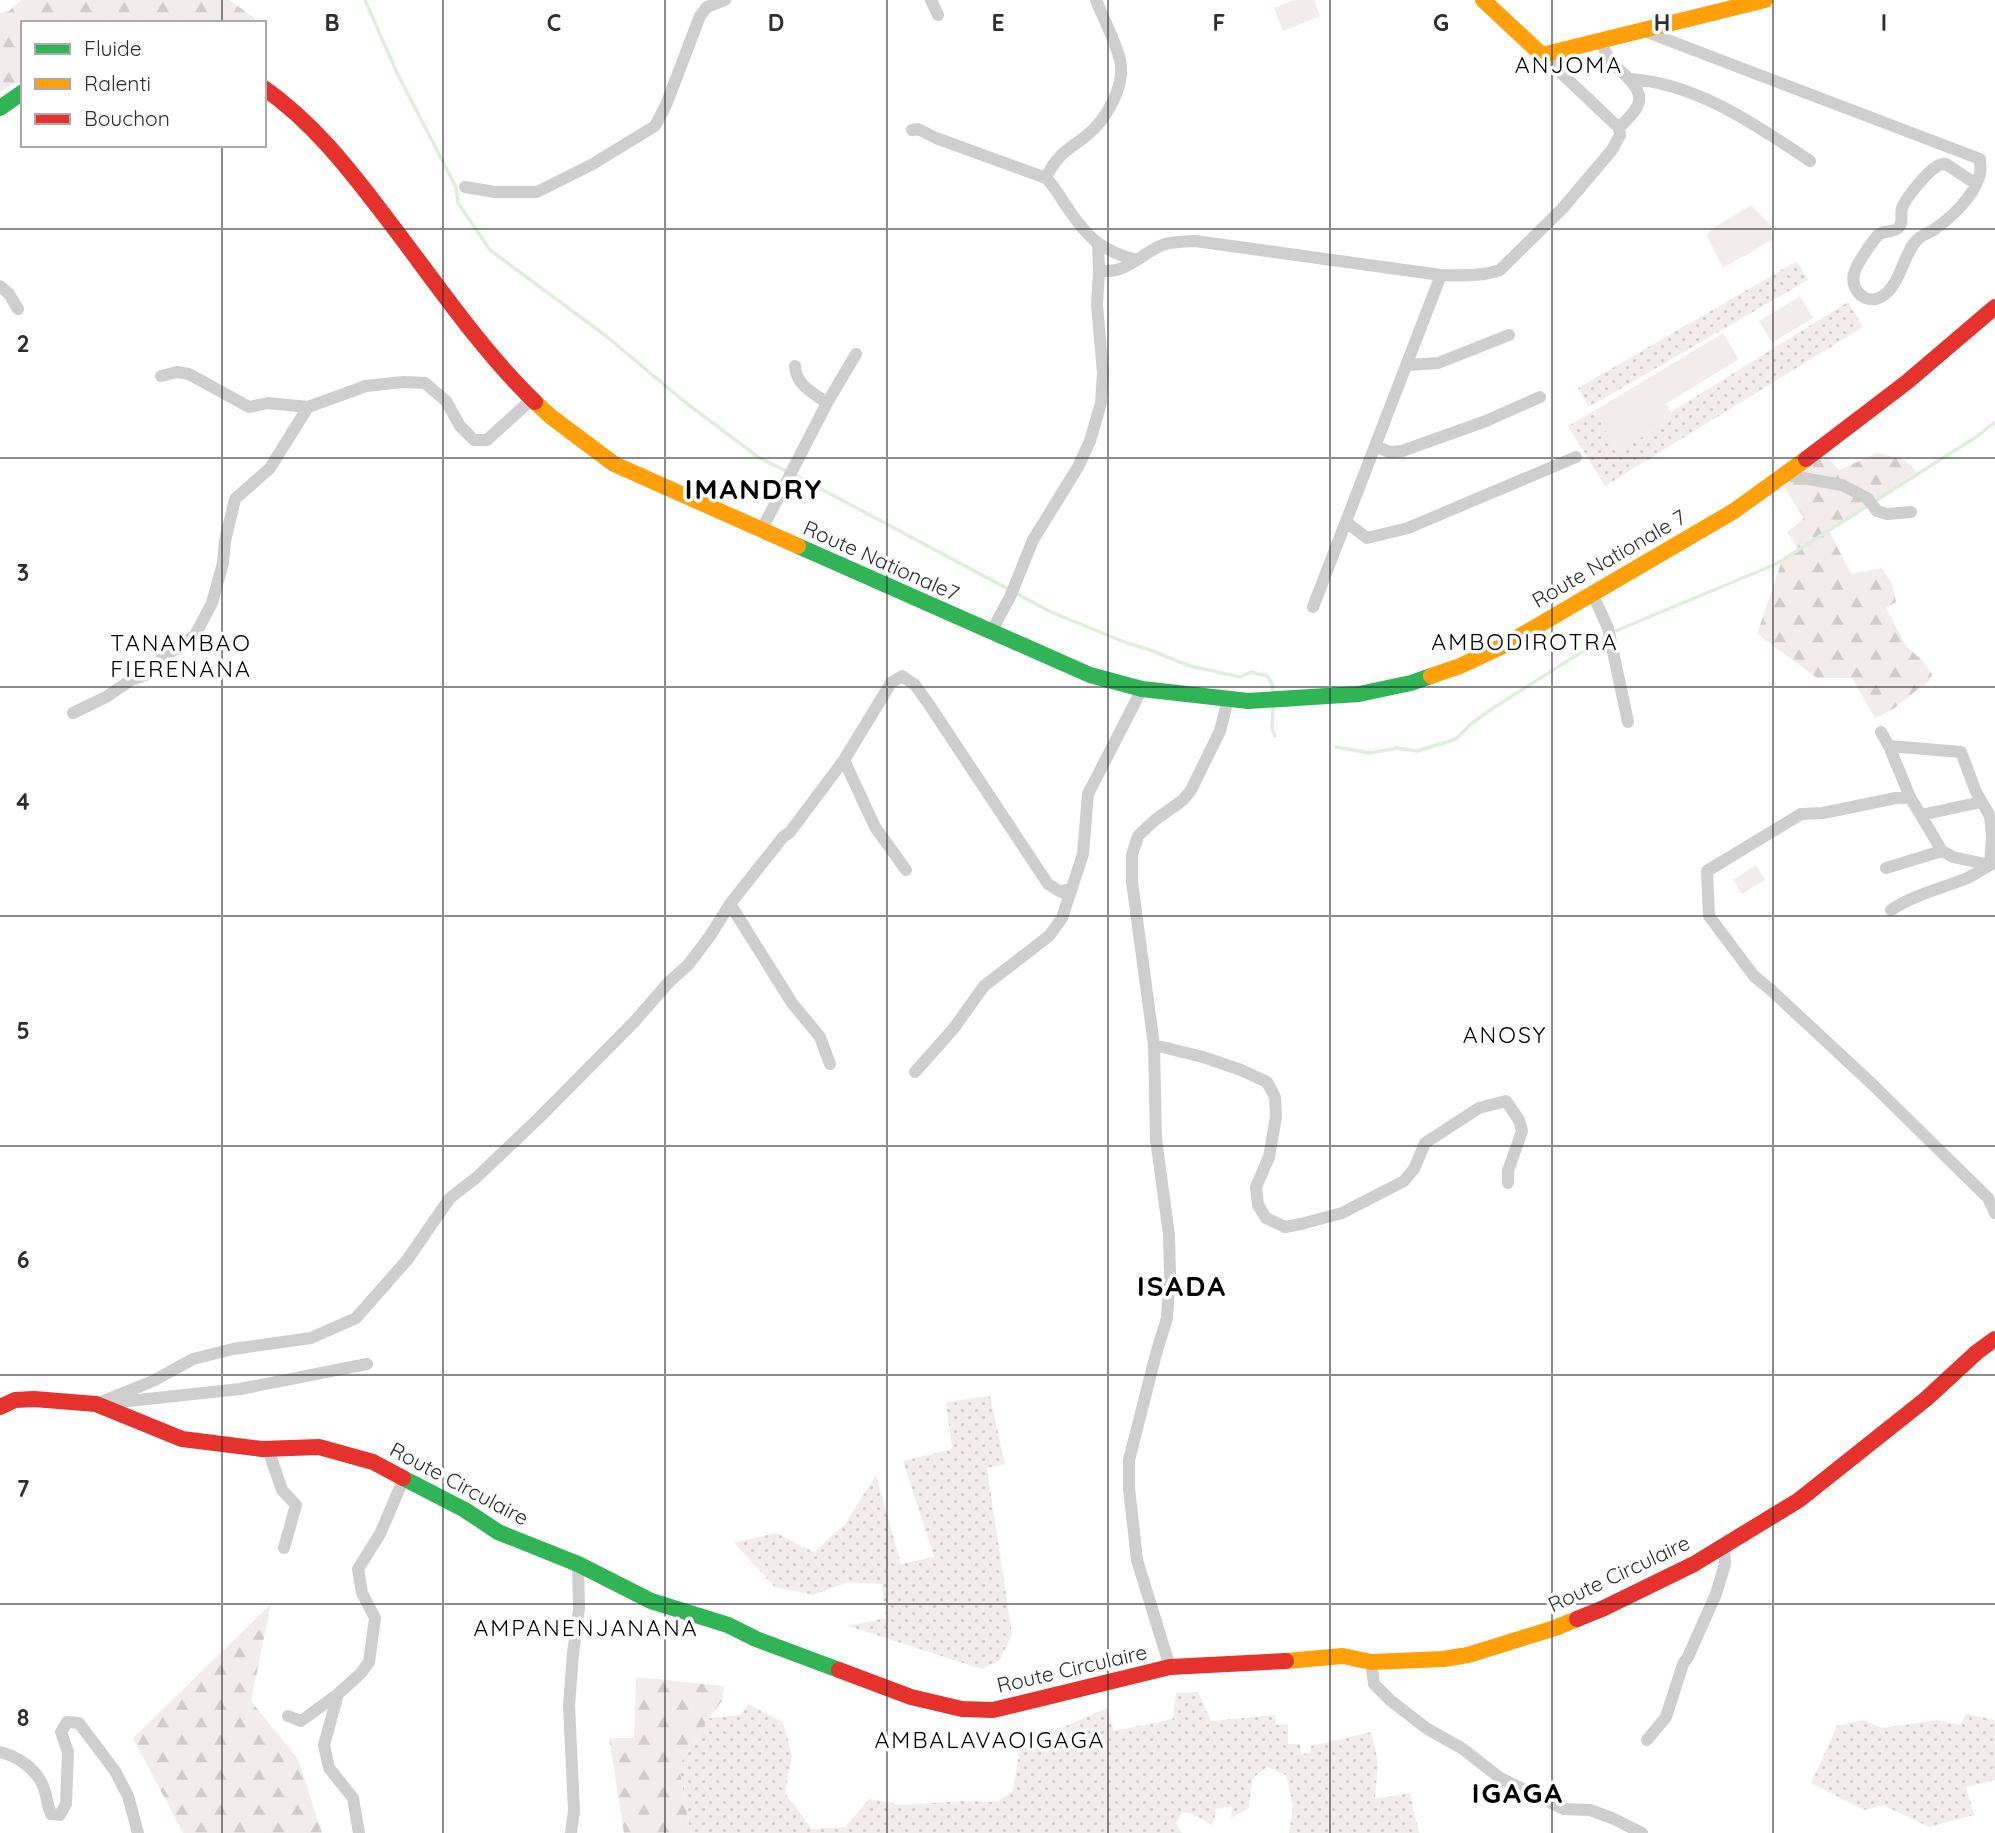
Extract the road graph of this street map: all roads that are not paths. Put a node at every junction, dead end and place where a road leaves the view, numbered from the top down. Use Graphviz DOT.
graph roads {
  1 [pos="725,0"];
  2 [pos="931,0"];
  3 [pos="1096,0"];
  4 [pos="1483,0"];
  5 [pos="1765,0"];
  6 [pos="938,15"];
  7 [pos="1644,31"];
  8 [pos="1601,42"];
  9 [pos="1542,55"];
  10 [pos="1630,79"];
  11 [pos="266,89"];
  12 [pos="21,93"];
  13 [pos="0,108"];
  14 [pos="1619,128"];
  15 [pos="912,130"];
  16 [pos="1810,161"];
  17 [pos="1046,178"];
  18 [pos="1976,184"];
  19 [pos="465,187"];
  20 [pos="1899,227"];
  21 [pos="1918,239"];
  22 [pos="1098,244"];
  23 [pos="1137,260"];
  24 [pos="1099,271"];
  25 [pos="1441,275"];
  26 [pos="0,286"];
  27 [pos="1995,307"];
  28 [pos="18,309"];
  29 [pos="1509,335"];
  30 [pos="856,354"];
  31 [pos="1408,365"];
  32 [pos="794,366"];
  33 [pos="161,376"];
  34 [pos="1540,397"];
  35 [pos="532,399"];
  36 [pos="827,403"];
  37 [pos="308,407"];
  38 [pos="1376,446"];
  39 [pos="1576,457"];
  40 [pos="1786,475"];
  41 [pos="1911,512"];
  42 [pos="1346,522"];
  43 [pos="761,531"];
  44 [pos="1592,593"];
  45 [pos="1313,607"];
  46 [pos="990,632"];
  47 [pos="1142,689"];
  48 [pos="1228,699"];
  49 [pos="74,713"];
  50 [pos="1628,722"];
  51 [pos="1881,732"];
  52 [pos="1889,746"];
  53 [pos="844,760"];
  54 [pos="1910,797"];
  55 [pos="1981,802"];
  56 [pos="1921,815"];
  57 [pos="1942,851"];
  58 [pos="1992,860"];
  59 [pos="1886,868"];
  60 [pos="906,870"];
  61 [pos="1072,888"];
  62 [pos="730,904"];
  63 [pos="1891,910"];
  64 [pos="1154,1045"];
  65 [pos="830,1063"];
  66 [pos="915,1072"];
  67 [pos="1508,1182"];
  68 [pos="1991,1194"];
  69 [pos="1995,1213"];
  70 [pos="1995,1339"];
  71 [pos="367,1364"];
  72 [pos="96,1404"];
  73 [pos="0,1407"];
  74 [pos="268,1449"];
  75 [pos="404,1478"];
  76 [pos="1724,1546"];
  77 [pos="284,1548"];
  78 [pos="578,1564"];
  79 [pos="1371,1662"];
  80 [pos="1170,1667"];
  81 [pos="338,1693"];
  82 [pos="288,1716"];
  83 [pos="1647,1740"];
  84 [pos="0,1752"];
  85 [pos="138,1833"];
  86 [pos="359,1833"];
  87 [pos="571,1833"];
  88 [pos="1642,1833"];
  1 -- 19 [label="street"];
  2 -- 6 [label="street"];
  3 -- 17 [label="street"];
  4 -- 9 [label="street"];
  5 -- 7 [label="street"];
  7 -- 8 [label="street"];
  7 -- 18 [label="street"];
  8 -- 9 [label="street"];
  8 -- 10 [label="street"];
  9 -- 14 [label="street"];
  10 -- 14 [label="street"];
  10 -- 16 [label="street"];
  11 -- 35 [label="street, Route Nationale7"];
  12 -- 13 [label="street"];
  14 -- 25 [label="street"];
  15 -- 17 [label="street"];
  17 -- 22 [label="street"];
  18 -- 20 [label="street"];
  18 -- 21 [label="street"];
  20 -- 21 [label="street"];
  20 -- 21 [label="street"];
  22 -- 23 [label="street"];
  22 -- 24 [label="street"];
  23 -- 24 [label="street"];
  23 -- 25 [label="street"];
  24 -- 46 [label="street"];
  25 -- 31 [label="street"];
  26 -- 28 [label="street"];
  27 -- 40 [label="street, Route Nationale 7"];
  29 -- 31 [label="street"];
  30 -- 36 [label="street"];
  31 -- 38 [label="street"];
  32 -- 36 [label="street"];
  33 -- 37 [label="street"];
  34 -- 38 [label="street"];
  35 -- 37 [label="street"];
  35 -- 43 [label="street, Route Nationale7"];
  36 -- 43 [label="street"];
  37 -- 49 [label="street"];
  38 -- 42 [label="street"];
  39 -- 42 [label="street"];
  40 -- 41 [label="street"];
  40 -- 44 [label="street, Route Nationale 7"];
  42 -- 45 [label="street"];
  43 -- 46 [label="street, Route Nationale7"];
  44 -- 48 [label="street, Route Nationale 7"];
  44 -- 50 [label="street"];
  46 -- 47 [label="street, Route Nationale7"];
  47 -- 48 [label="street, Route Nationale 7"];
  47 -- 61 [label="street"];
  48 -- 64 [label="street"];
  51 -- 52 [label="street"];
  52 -- 54 [label="street"];
  52 -- 55 [label="street"];
  53 -- 60 [label="street"];
  53 -- 61 [label="street"];
  53 -- 62 [label="street"];
  54 -- 56 [label="street"];
  54 -- 68 [label="street"];
  55 -- 56 [label="street"];
  55 -- 58 [label="street"];
  56 -- 57 [label="street"];
  57 -- 58 [label="street"];
  57 -- 59 [label="street"];
  58 -- 63 [label="street"];
  61 -- 66 [label="street"];
  62 -- 65 [label="street"];
  62 -- 72 [label="street"];
  64 -- 67 [label="street"];
  64 -- 80 [label="street"];
  68 -- 69 [label="street"];
  70 -- 76 [label="street, Route Circulaire"];
  71 -- 72 [label="street"];
  72 -- 73 [label="street, Route Circulaire"];
  72 -- 74 [label="street, Route Circulaire"];
  74 -- 75 [label="street, Route Circulaire"];
  74 -- 77 [label="street"];
  75 -- 78 [label="street, Route Circulaire"];
  75 -- 81 [label="street"];
  76 -- 79 [label="street, Route Circulaire"];
  76 -- 83 [label="street"];
  78 -- 80 [label="street, Route Circulaire"];
  78 -- 87 [label="street"];
  79 -- 80 [label="street, Route Circulaire"];
  79 -- 88 [label="street"];
  81 -- 82 [label="street"];
  81 -- 86 [label="street"];
  84 -- 85 [label="street"];
}
